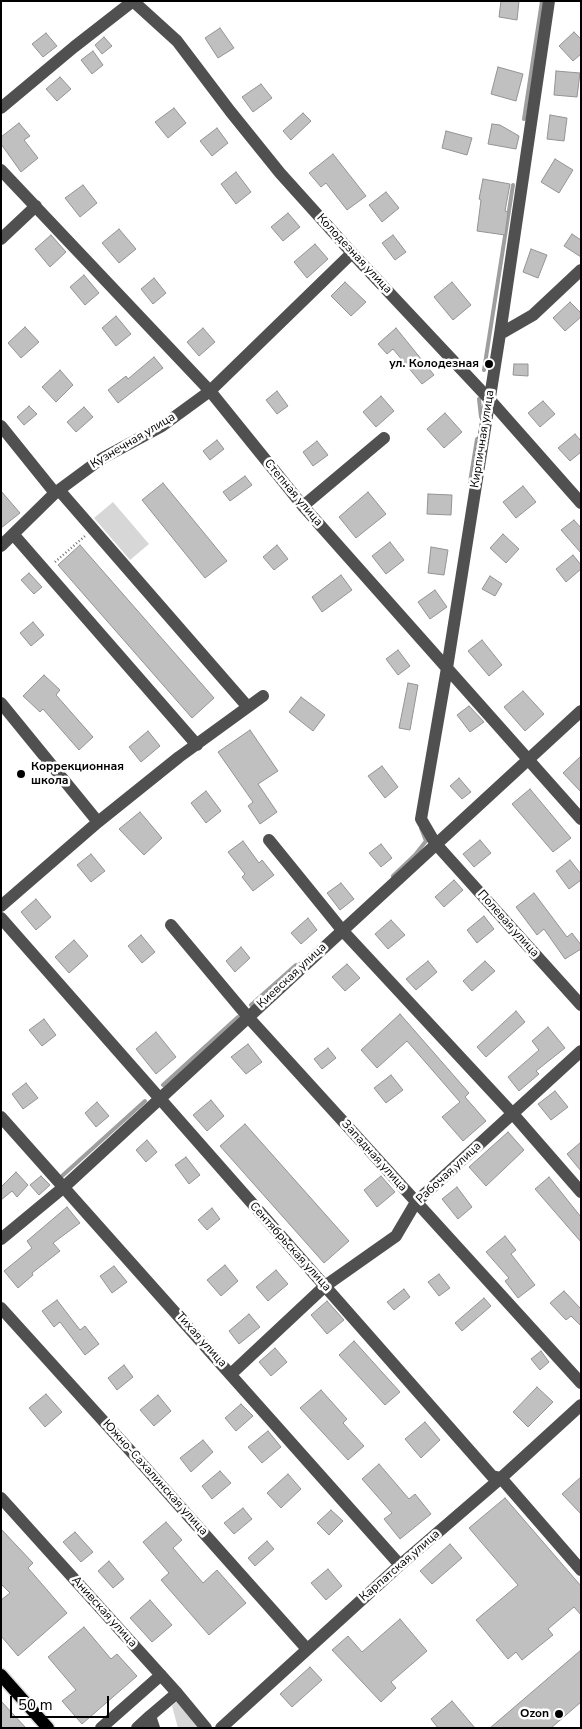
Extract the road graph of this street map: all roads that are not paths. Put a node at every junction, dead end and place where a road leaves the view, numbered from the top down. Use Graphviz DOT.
graph roads {
  1 [pos="133,1"];
  2 [pos="550,1"];
  3 [pos="1,108"];
  4 [pos="1,170"];
  5 [pos="36,206"];
  6 [pos="1,239"];
  7 [pos="352,253"];
  8 [pos="581,270"];
  9 [pos="500,334"];
  10 [pos="210,391"];
  11 [pos="490,400"];
  12 [pos="1,426"];
  13 [pos="384,438"];
  14 [pos="57,491"];
  15 [pos="581,502"];
  16 [pos="303,506"];
  17 [pos="13,534"];
  18 [pos="1,546"];
  19 [pos="447,668"];
  20 [pos="263,696"];
  21 [pos="1,703"];
  22 [pos="247,706"];
  23 [pos="581,711"];
  24 [pos="197,745"];
  25 [pos="527,759"];
  26 [pos="581,820"];
  27 [pos="98,822"];
  28 [pos="269,840"];
  29 [pos="435,844"];
  30 [pos="1,906"];
  31 [pos="1,918"];
  32 [pos="171,925"];
  33 [pos="342,930"];
  34 [pos="581,1004"];
  35 [pos="248,1017"];
  36 [pos="581,1051"];
  37 [pos="160,1100"];
  38 [pos="513,1114"];
  39 [pos="1,1117"];
  40 [pos="64,1187"];
  41 [pos="581,1192"];
  42 [pos="416,1202"];
  43 [pos="1,1239"];
  44 [pos="325,1286"];
  45 [pos="1,1308"];
  46 [pos="231,1374"];
  47 [pos="581,1383"];
  48 [pos="581,1406"];
  49 [pos="501,1478"];
  50 [pos="1,1498"];
  51 [pos="400,1565"];
  52 [pos="581,1570"];
  53 [pos="307,1649"];
  54 [pos="1,1675"];
  55 [pos="161,1675"];
  56 [pos="177,1693"];
  57 [pos="152,1722"];
  58 [pos="48,1728"];
  59 [pos="101,1728"];
  60 [pos="137,1728"];
  61 [pos="206,1728"];
  62 [pos="221,1728"];
  1 -- 3 [label="street"];
  1 -- 7 [label="street, Колодезная улица"];
  2 -- 9 [label="street, Кирпичная улица"];
  4 -- 5 [label="street, Степная улица"];
  5 -- 6 [label="street"];
  5 -- 10 [label="street, Степная улица"];
  7 -- 10 [label="street, Кузнечная улица"];
  7 -- 11 [label="street, Колодезная улица"];
  8 -- 9 [label="street"];
  9 -- 11 [label="street, Кирпичная улица"];
  10 -- 14 [label="street, Кузнечная улица"];
  10 -- 16 [label="street, Степная улица"];
  11 -- 15 [label="street, Колодезная улица"];
  11 -- 19 [label="street, Кирпичная улица"];
  12 -- 14 [label="street"];
  13 -- 16 [label="street"];
  14 -- 17 [label="street, Кузнечная улица"];
  14 -- 22 [label="street"];
  16 -- 19 [label="street, Степная улица"];
  17 -- 18 [label="street, Кузнечная улица"];
  17 -- 24 [label="street"];
  19 -- 25 [label="street, Степная улица"];
  19 -- 29 [label="street, Кирпичная улица"];
  20 -- 22 [label="street"];
  21 -- 27 [label="street"];
  22 -- 24 [label="street"];
  23 -- 25 [label="street, Киевская улица"];
  24 -- 27 [label="street"];
  25 -- 26 [label="street, Степная улица"];
  25 -- 29 [label="street, Киевская улица"];
  27 -- 30 [label="street"];
  28 -- 33 [label="street"];
  29 -- 33 [label="street, Киевская улица"];
  29 -- 34 [label="street, Полевая улица"];
  31 -- 37 [label="street, Сентябрьская улица"];
  32 -- 35 [label="street, Западная улица"];
  33 -- 35 [label="street, Киевская улица"];
  33 -- 38 [label="street"];
  35 -- 37 [label="street, Киевская улица"];
  35 -- 42 [label="street, Западная улица"];
  36 -- 38 [label="street, Рабочая улица"];
  37 -- 40 [label="street, Киевская улица"];
  37 -- 44 [label="street, Сентябрьская улица"];
  38 -- 41 [label="street"];
  38 -- 42 [label="street, Рабочая улица"];
  39 -- 40 [label="street, Тихая улица"];
  40 -- 43 [label="street, Киевская улица"];
  40 -- 46 [label="street, Тихая улица"];
  42 -- 44 [label="street, Рабочая улица"];
  42 -- 47 [label="street, Западная улица"];
  44 -- 46 [label="street, Рабочая улица"];
  44 -- 49 [label="street, Сентябрьская улица"];
  45 -- 53 [label="street, Южно-Сахалинская улица"];
  46 -- 51 [label="street, Тихая улица"];
  48 -- 49 [label="street, Карпатская улица"];
  49 -- 51 [label="street, Карпатская улица"];
  49 -- 52 [label="street, Сентябрьская улица"];
  50 -- 55 [label="street, Анивская улица"];
  51 -- 53 [label="street, Карпатская улица"];
  53 -- 62 [label="street, Карпатская улица"];
  54 -- 58 [label="main road"];
  55 -- 56 [label="street, Анивская улица"];
  55 -- 59 [label="street"];
  56 -- 57 [label="street"];
  56 -- 61 [label="street, Анивская улица"];
  57 -- 60 [label="street"];
}
